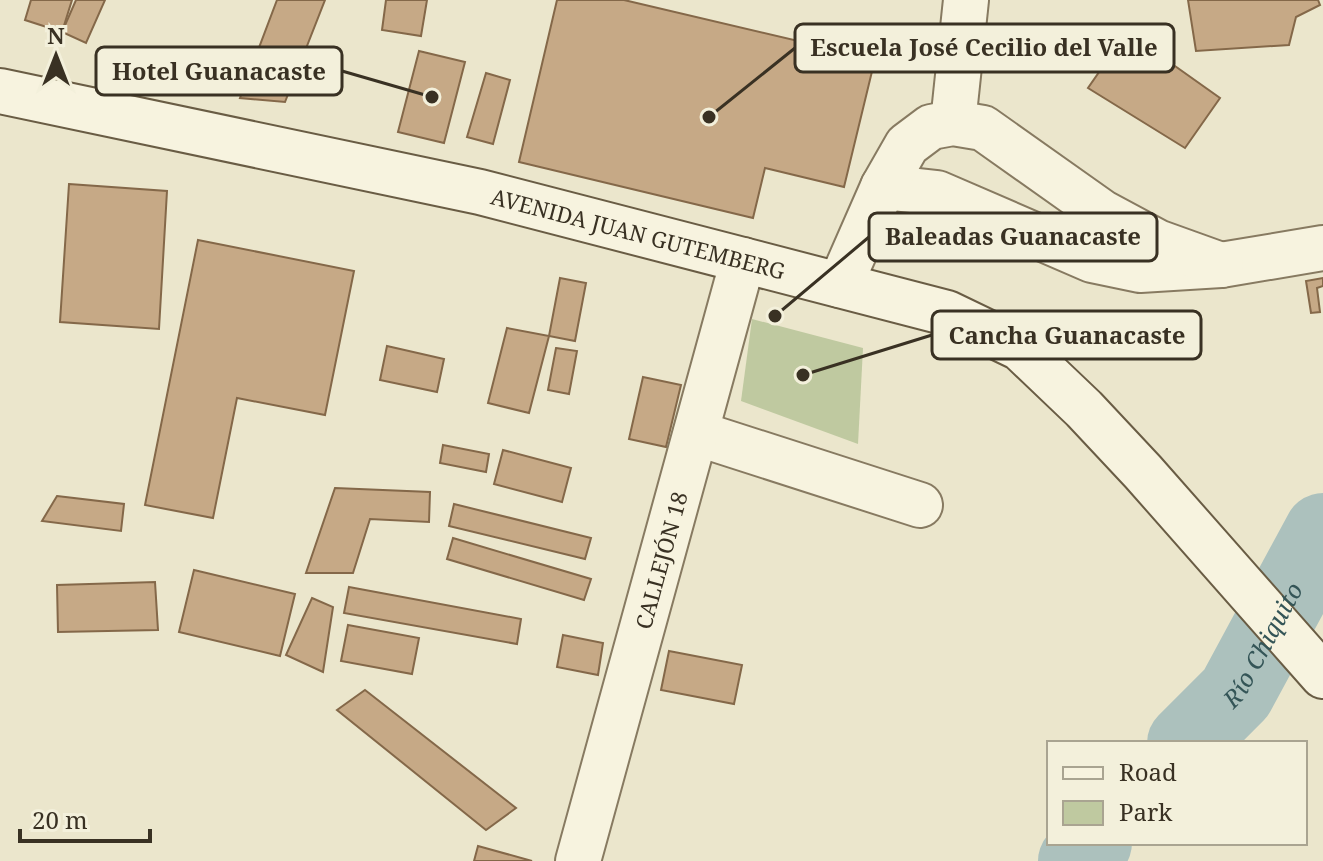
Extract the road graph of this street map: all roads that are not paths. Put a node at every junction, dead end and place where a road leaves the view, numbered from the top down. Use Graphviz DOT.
graph roads {
  1 [pos="966,0"];
  2 [pos="0,91"];
  3 [pos="953,123"];
  4 [pos="883,187"];
  5 [pos="1323,248"];
  6 [pos="743,260"];
  7 [pos="1221,265"];
  8 [pos="840,285"];
  9 [pos="696,433"];
  10 [pos="920,505"];
  11 [pos="1323,676"];
  12 [pos="578,861"];
  1 -- 3 [label="street"];
  2 -- 6 [label="street, AVENIDA JUAN GUTEMBERG"];
  3 -- 4 [label="street"];
  3 -- 7 [label="street"];
  4 -- 7 [label="street"];
  4 -- 8 [label="street"];
  5 -- 7 [label="street"];
  6 -- 8 [label="street, AVENIDA JUAN GUTEMBERG"];
  6 -- 9 [label="street, CALLEJÓN 18"];
  8 -- 11 [label="street, AVENIDA JUAN GUTEMBERG"];
  9 -- 10 [label="street"];
  9 -- 12 [label="street, CALLEJÓN 18"];
}
